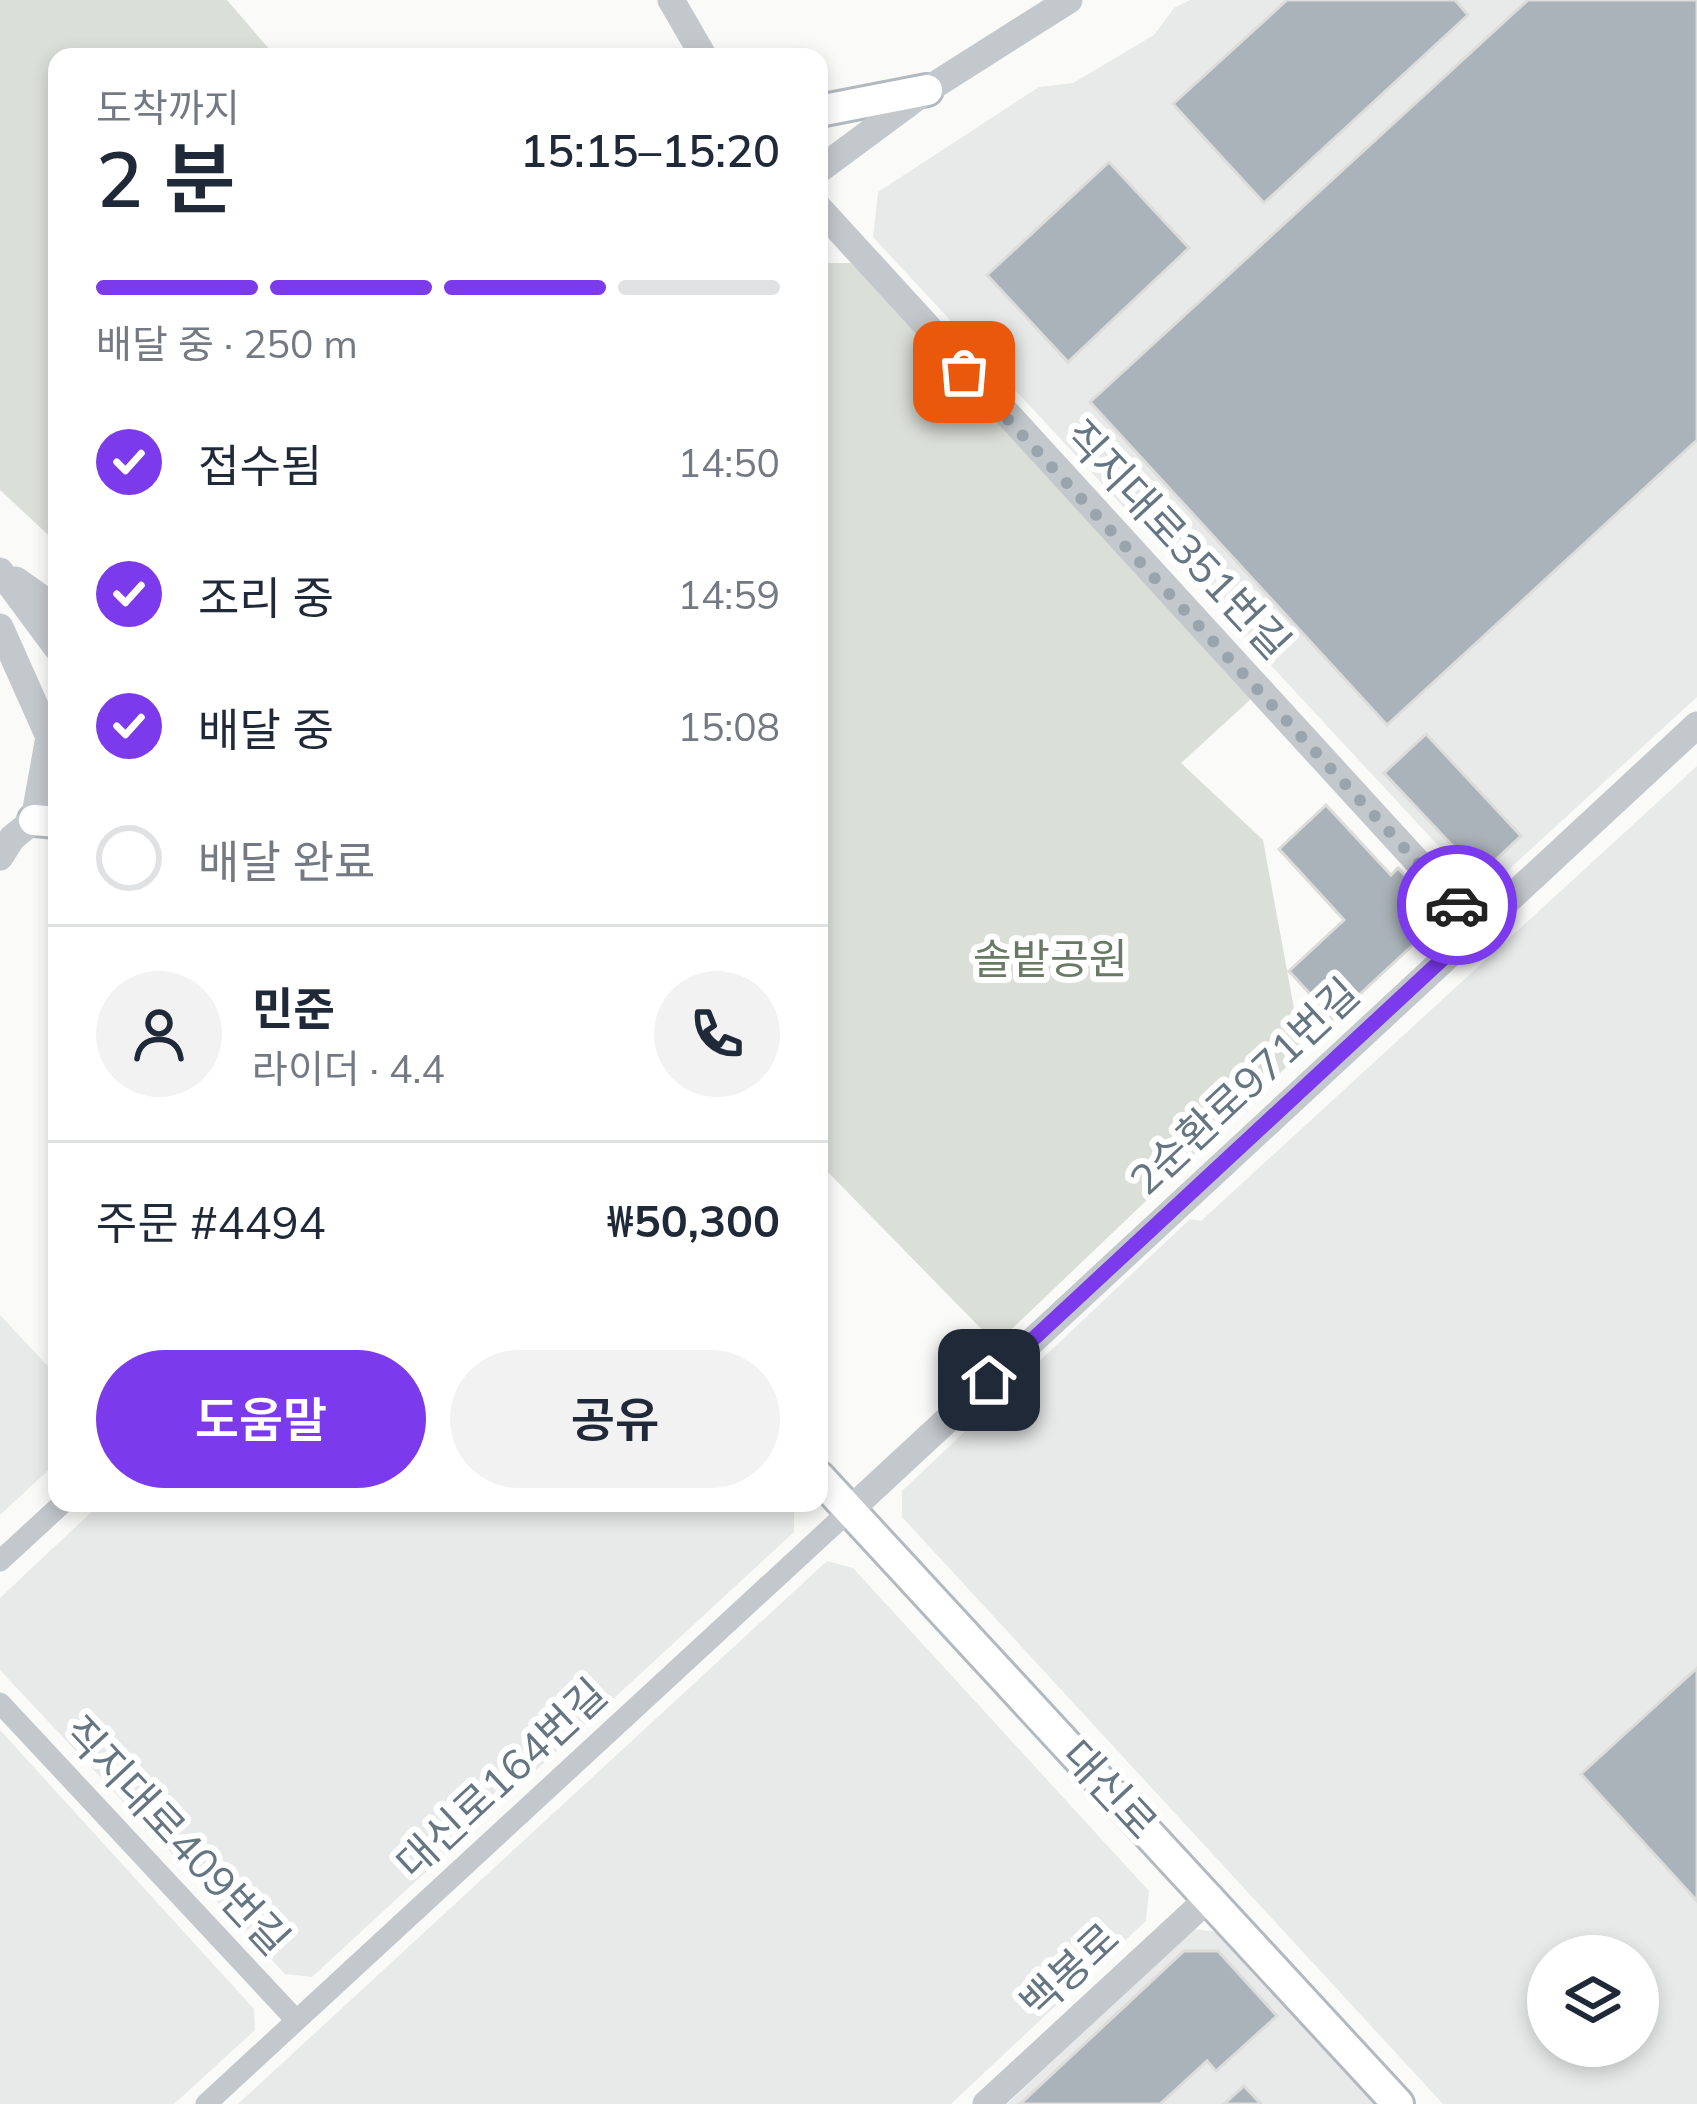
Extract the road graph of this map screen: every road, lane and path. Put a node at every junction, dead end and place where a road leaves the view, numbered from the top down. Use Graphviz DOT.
graph roads {
  1 [pos="671,0"];
  2 [pos="1069,0"];
  3 [pos="699,48"];
  4 [pos="926,90"];
  5 [pos="828,109"];
  6 [pos="828,163"];
  7 [pos="828,218"];
  8 [pos="0,570"];
  9 [pos="48,602"];
  10 [pos="0,627"];
  11 [pos="48,636"];
  12 [pos="0,670"];
  13 [pos="40,711"];
  14 [pos="1697,724"];
  15 [pos="48,745"];
  16 [pos="48,761"];
  17 [pos="27,829"];
  18 [pos="1477,927"];
  19 [pos="828,1487"];
  20 [pos="850,1510"];
  21 [pos="53,1512"];
  22 [pos="0,1561"];
  23 [pos="0,1703"];
  24 [pos="1210,1897"];
  25 [pos="296,2020"];
  26 [pos="206,2104"];
  27 [pos="986,2104"];
  28 [pos="1398,2104"];
  1 -- 3 [label="street"];
  2 -- 4 [label="street"];
  4 -- 5 [label="main road"];
  4 -- 6 [label="street"];
  7 -- 18 [label="street, 직지대로351번길"];
  8 -- 9 [label="street"];
  8 -- 11 [label="street"];
  10 -- 13 [label="street"];
  12 -- 13 [label="street"];
  13 -- 15 [label="street"];
  14 -- 18 [label="street, 2순환로971번길"];
  16 -- 17 [label="street"];
  18 -- 20 [label="street, 2순환로971번길"];
  19 -- 20 [label="main road, 대신로"];
  20 -- 24 [label="main road, 대신로"];
  20 -- 25 [label="street, 대신로164번길"];
  21 -- 22 [label="street"];
  23 -- 25 [label="street, 직지대로409번길"];
  24 -- 27 [label="street, 백봉로"];
  24 -- 28 [label="main road, 대신로"];
  25 -- 26 [label="street, 대신로164번길"];
}
